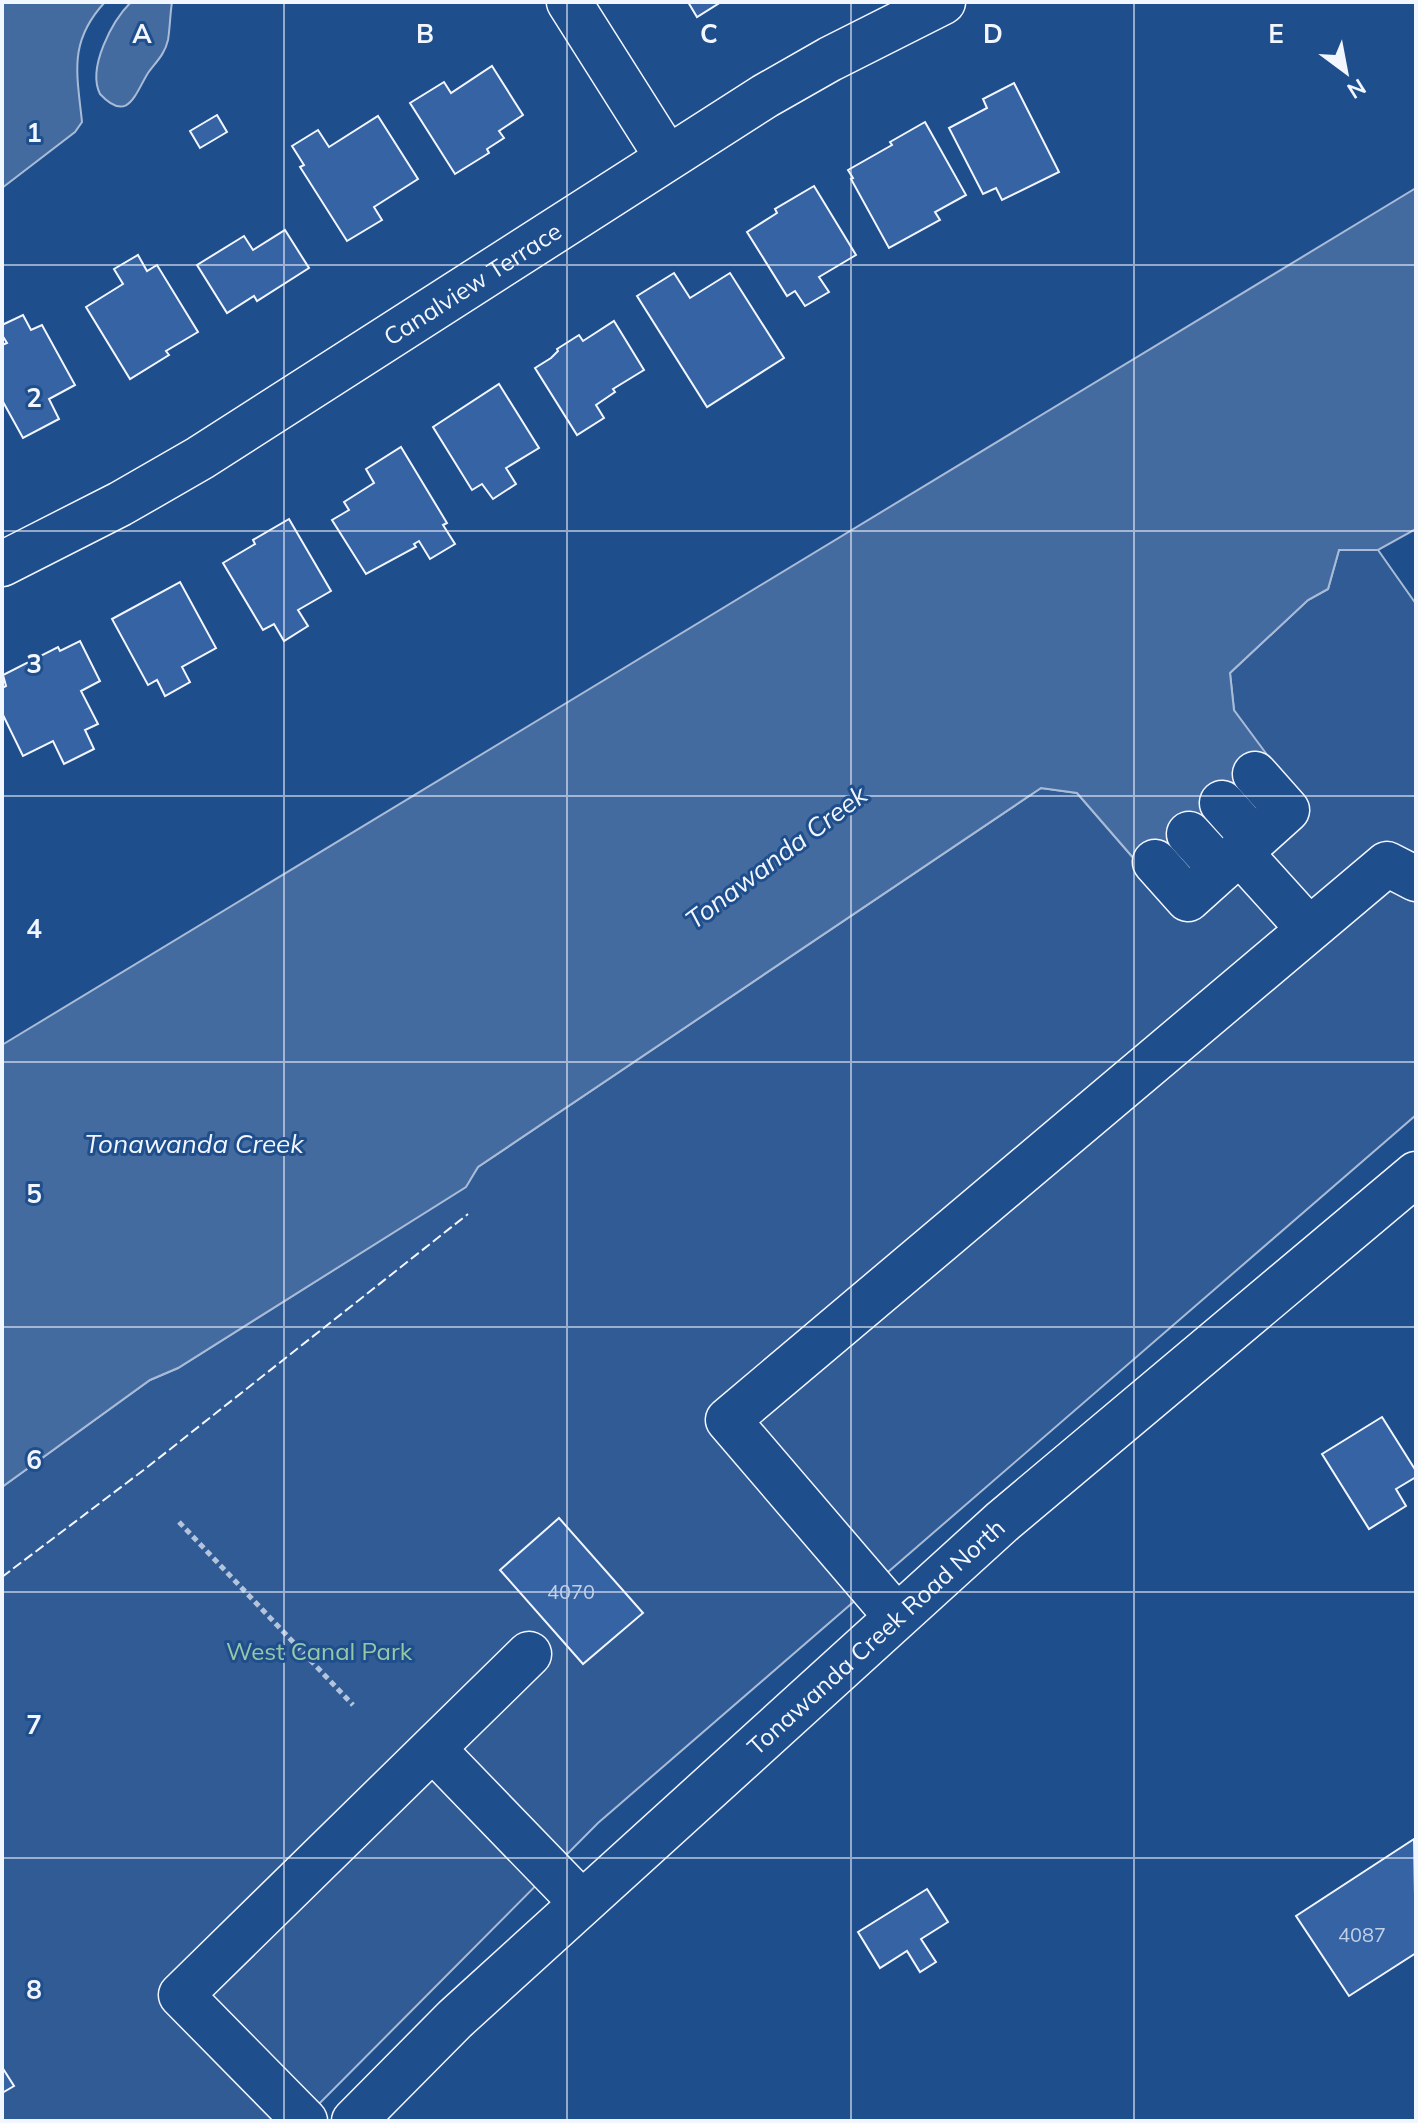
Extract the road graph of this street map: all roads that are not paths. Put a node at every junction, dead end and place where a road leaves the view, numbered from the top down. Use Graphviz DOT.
graph roads {
  1 [pos="569,2"];
  2 [pos="943,2"];
  3 [pos="667,157"];
  4 [pos="2,564"];
  5 [pos="1255,774"];
  6 [pos="1222,803"];
  7 [pos="1189,834"];
  8 [pos="1238,853"];
  9 [pos="1155,862"];
  10 [pos="1416,879"];
  11 [pos="1308,928"];
  12 [pos="1416,1174"];
  13 [pos="896,1616"];
  14 [pos="529,1654"];
  15 [pos="433,1749"];
  16 [pos="582,1903"];
  17 [pos="305,2121"];
  18 [pos="354,2121"];
  1 -- 3 [label="street"];
  2 -- 3 [label="street, Canalview Terrace"];
  3 -- 4 [label="street, Canalview Terrace"];
  5 -- 8 [label="street"];
  6 -- 8 [label="street"];
  7 -- 8 [label="street"];
  8 -- 9 [label="street"];
  8 -- 11 [label="street"];
  10 -- 11 [label="street"];
  11 -- 13 [label="street"];
  12 -- 13 [label="street, Tonawanda Creek Road North"];
  13 -- 16 [label="street, Tonawanda Creek Road North"];
  14 -- 15 [label="street"];
  15 -- 16 [label="street"];
  15 -- 17 [label="street"];
  16 -- 18 [label="street, Tonawanda Creek Road North"];
}
